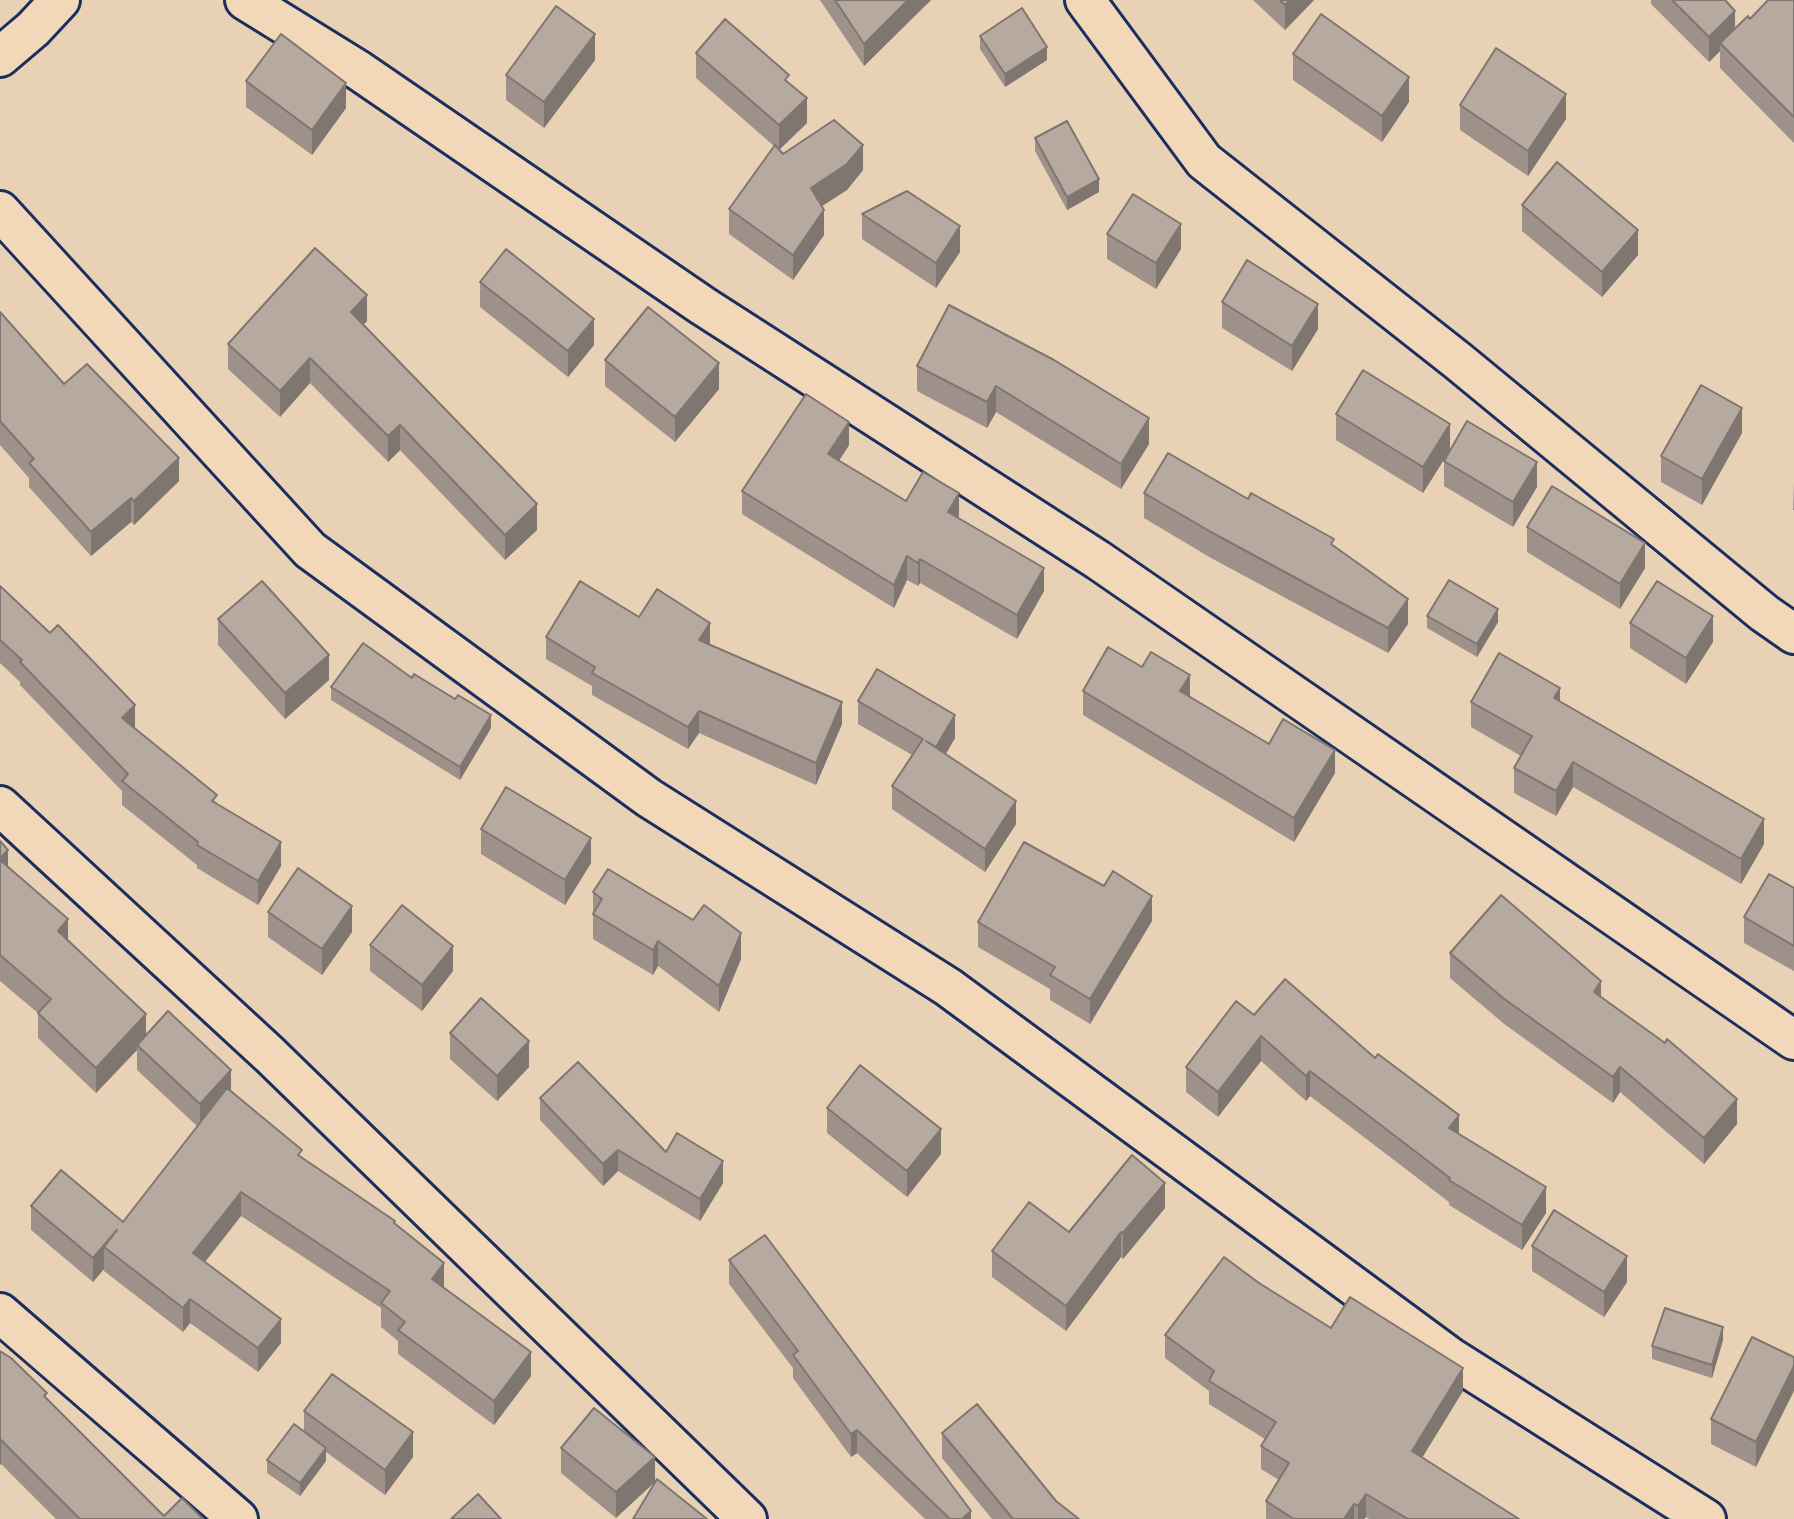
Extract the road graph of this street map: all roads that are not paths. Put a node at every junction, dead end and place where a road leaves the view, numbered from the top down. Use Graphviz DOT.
graph roads {
  1 [pos="60,0"];
  2 [pos="245,0"];
  3 [pos="1084,0"];
  4 [pos="0,57"];
  5 [pos="0,211"];
  6 [pos="1794,634"];
  7 [pos="0,806"];
  8 [pos="1794,1040"];
  9 [pos="0,1313"];
  10 [pos="238,1519"];
  11 [pos="747,1519"];
  12 [pos="1706,1519"];
  1 -- 4 [label="street"];
  2 -- 8 [label="street"];
  3 -- 6 [label="street"];
  5 -- 12 [label="street"];
  7 -- 11 [label="street"];
  9 -- 10 [label="street"];
}
